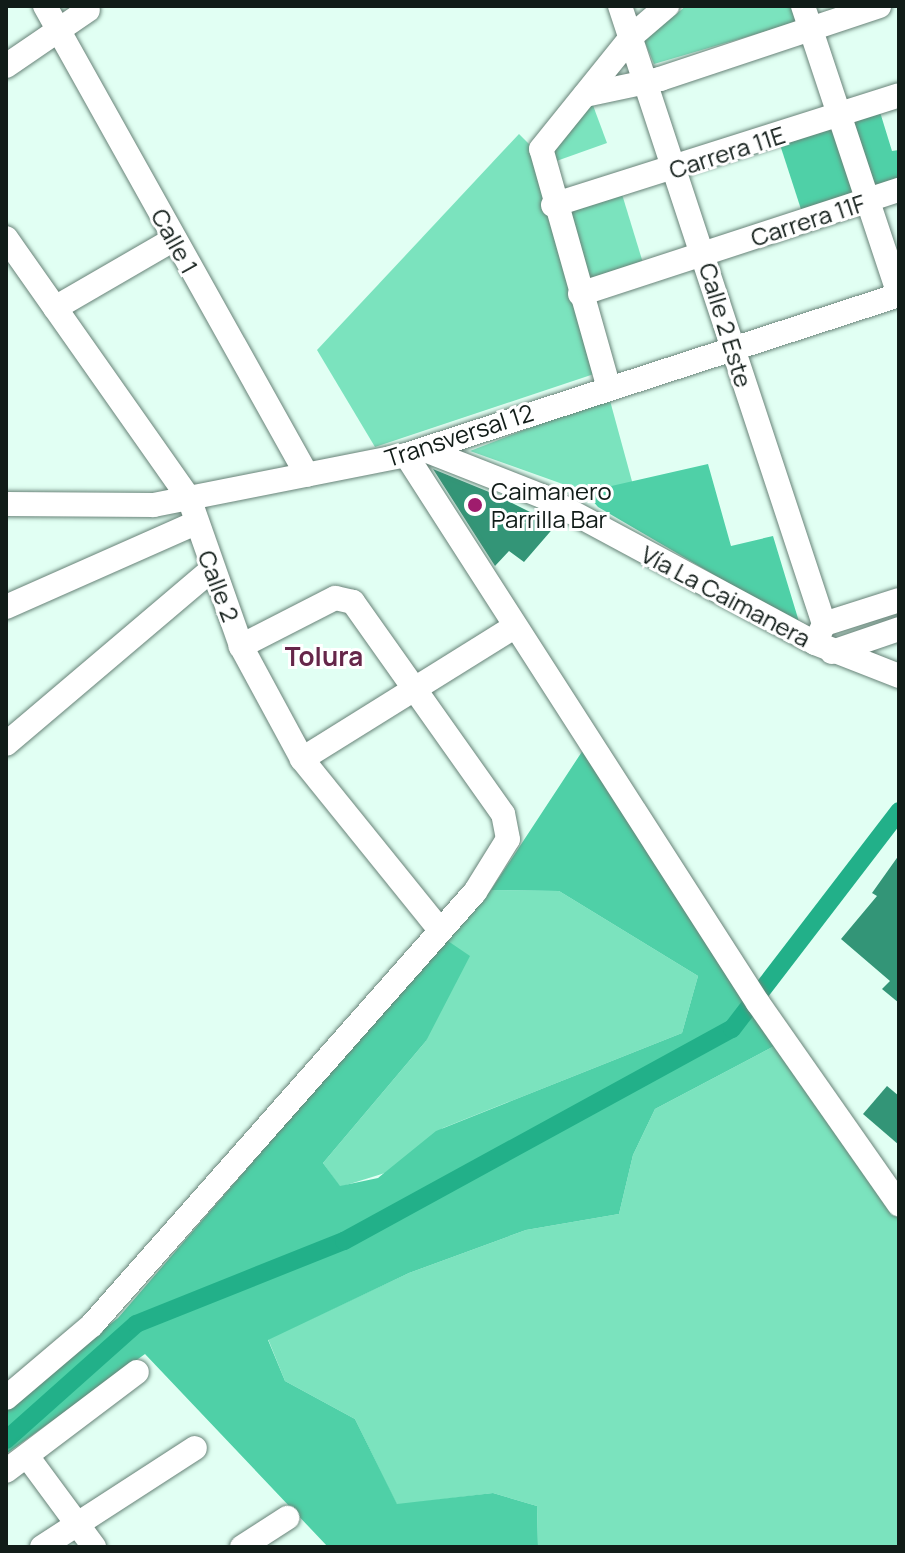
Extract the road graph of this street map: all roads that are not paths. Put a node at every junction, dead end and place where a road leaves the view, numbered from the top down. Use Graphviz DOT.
graph roads {
  1 [pos="45,6"];
  2 [pos="620,6"];
  3 [pos="667,6"];
  4 [pos="879,6"];
  5 [pos="88,10"];
  6 [pos="807,17"];
  7 [pos="59,31"];
  8 [pos="633,35"];
  9 [pos="6,66"];
  10 [pos="640,80"];
  11 [pos="585,95"];
  12 [pos="899,95"];
  13 [pos="840,115"];
  14 [pos="674,169"];
  15 [pos="899,190"];
  16 [pos="868,201"];
  17 [pos="553,205"];
  18 [pos="6,238"];
  19 [pos="174,239"];
  20 [pos="704,253"];
  21 [pos="580,294"];
  22 [pos="899,295"];
  23 [pos="55,308"];
  24 [pos="731,348"];
  25 [pos="608,385"];
  26 [pos="416,453"];
  27 [pos="307,475"];
  28 [pos="189,498"];
  29 [pos="6,504"];
  30 [pos="196,523"];
  31 [pos="211,570"];
  32 [pos="899,600"];
  33 [pos="6,607"];
  34 [pos="514,627"];
  35 [pos="899,629"];
  36 [pos="823,640"];
  37 [pos="241,646"];
  38 [pos="899,676"];
  39 [pos="416,688"];
  40 [pos="6,744"];
  41 [pos="302,759"];
  42 [pos="440,930"];
  43 [pos="899,1204"];
  44 [pos="137,1372"];
  45 [pos="6,1398"];
  46 [pos="195,1448"];
  47 [pos="27,1456"];
  48 [pos="6,1471"];
  49 [pos="287,1518"];
  50 [pos="78,1523"];
  51 [pos="42,1547"];
  52 [pos="94,1547"];
  53 [pos="242,1547"];
  1 -- 7 [label="street, Calle 1"];
  2 -- 8 [label="street, Calle 2 Este"];
  3 -- 8 [label="street"];
  4 -- 6 [label="street"];
  5 -- 7 [label="street"];
  6 -- 10 [label="street"];
  6 -- 13 [label="street"];
  7 -- 9 [label="street"];
  7 -- 19 [label="street, Calle 1"];
  8 -- 10 [label="street, Calle 2 Este"];
  8 -- 11 [label="street"];
  10 -- 11 [label="street"];
  10 -- 14 [label="street, Calle 2 Este"];
  11 -- 17 [label="street"];
  12 -- 13 [label="street, Carrera 11E"];
  13 -- 14 [label="street, Carrera 11E"];
  13 -- 16 [label="street"];
  14 -- 17 [label="street, Carrera 11E"];
  14 -- 20 [label="street, Calle 2 Este"];
  15 -- 16 [label="street, Carrera 11F"];
  16 -- 20 [label="street, Carrera 11F"];
  16 -- 22 [label="street"];
  17 -- 21 [label="street"];
  18 -- 23 [label="street, Calle 2"];
  19 -- 23 [label="street"];
  19 -- 27 [label="street, Calle 1"];
  20 -- 21 [label="street, Carrera 11F"];
  20 -- 24 [label="street, Calle 2 Este"];
  21 -- 25 [label="street"];
  22 -- 24 [label="street, Transversal 12"];
  23 -- 28 [label="street, Calle 2"];
  24 -- 25 [label="street, Transversal 12"];
  24 -- 36 [label="street, Calle 2 Este"];
  25 -- 26 [label="street, Transversal 12"];
  26 -- 27 [label="street, Transversal 12"];
  26 -- 34 [label="street"];
  26 -- 36 [label="street, Vía La Caimanera"];
  27 -- 28 [label="street, Transversal 12"];
  28 -- 29 [label="street, Transversal 12"];
  28 -- 30 [label="street, Calle 2"];
  30 -- 31 [label="street, Calle 2"];
  30 -- 33 [label="street"];
  31 -- 37 [label="street, Calle 2"];
  31 -- 40 [label="street"];
  32 -- 36 [label="street"];
  34 -- 39 [label="street"];
  34 -- 43 [label="street"];
  35 -- 36 [label="street"];
  36 -- 38 [label="street, Vía La Caimanera"];
  37 -- 39 [label="street"];
  37 -- 41 [label="street, Calle 2"];
  39 -- 41 [label="street"];
  39 -- 42 [label="street"];
  41 -- 42 [label="street, Calle 2"];
  42 -- 45 [label="street"];
  44 -- 47 [label="street"];
  46 -- 50 [label="street"];
  47 -- 48 [label="street"];
  47 -- 50 [label="street"];
  49 -- 53 [label="street"];
  50 -- 51 [label="street"];
  50 -- 52 [label="street"];
}
